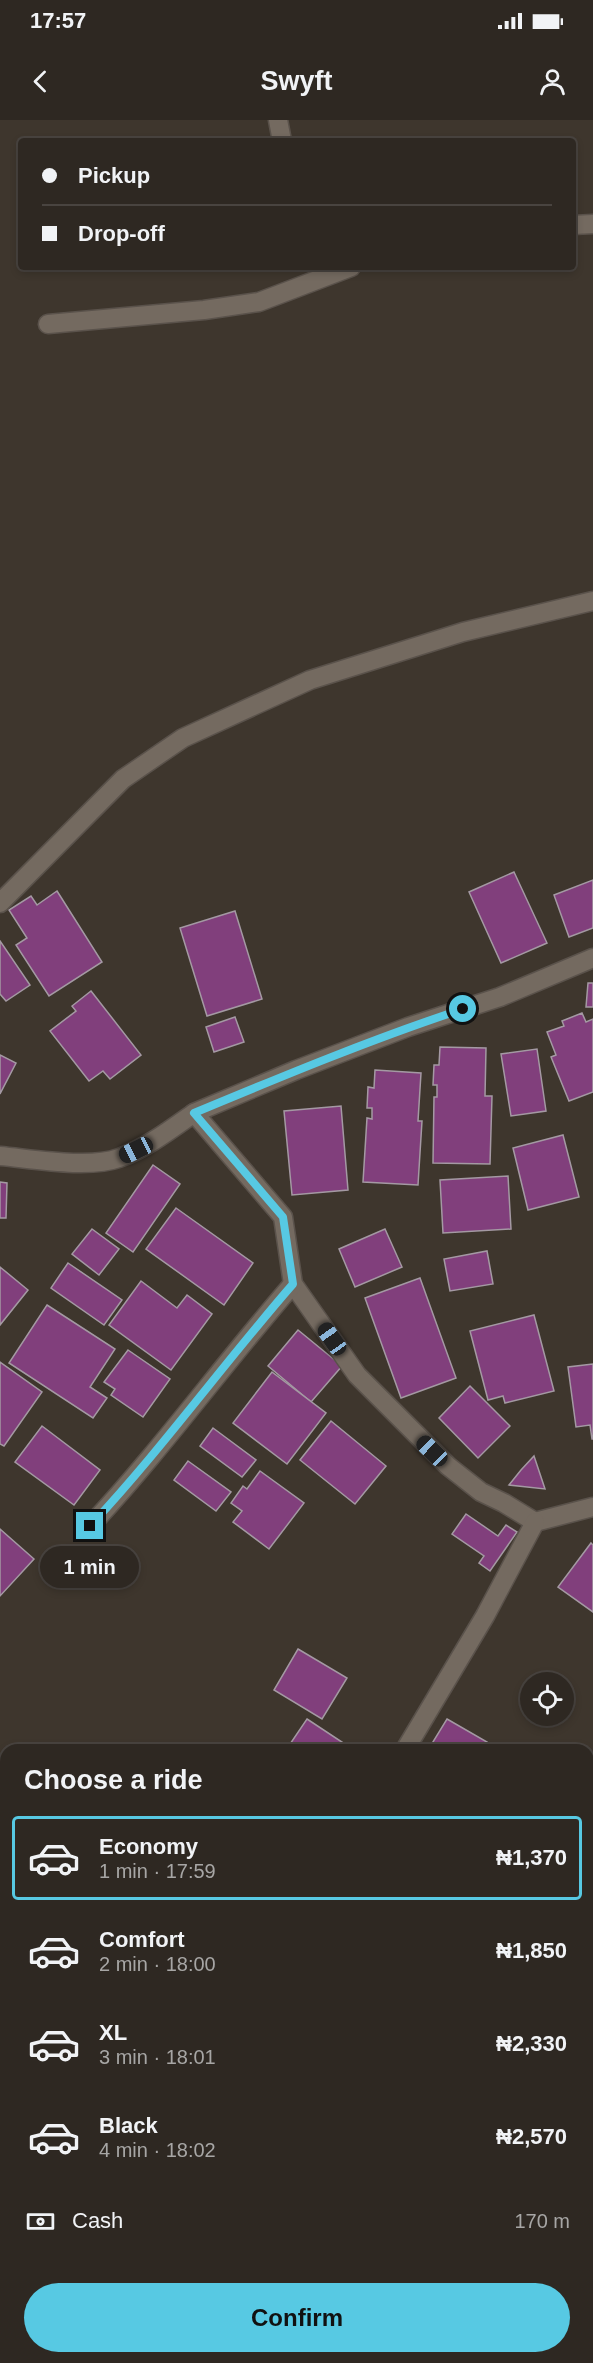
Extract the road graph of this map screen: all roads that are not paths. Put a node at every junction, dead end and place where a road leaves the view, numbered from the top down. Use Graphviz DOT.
graph roads {
  1 [pos="278,120"];
  2 [pos="281,138"];
  3 [pos="593,224"];
  4 [pos="576,225"];
  5 [pos="321,272"];
  6 [pos="48,324"];
  7 [pos="593,601"];
  8 [pos="0,903"];
  9 [pos="593,958"];
  10 [pos="194,1113"];
  11 [pos="0,1156"];
  12 [pos="293,1284"];
  13 [pos="593,1508"];
  14 [pos="535,1522"];
  15 [pos="90,1526"];
  16 [pos="409,1744"];
  1 -- 2 [label="street"];
  3 -- 4 [label="street"];
  5 -- 6 [label="street"];
  7 -- 8 [label="street"];
  9 -- 10 [label="street"];
  10 -- 11 [label="street"];
  10 -- 12 [label="street"];
  12 -- 14 [label="street"];
  12 -- 15 [label="street"];
  13 -- 14 [label="street"];
  14 -- 16 [label="street"];
}
